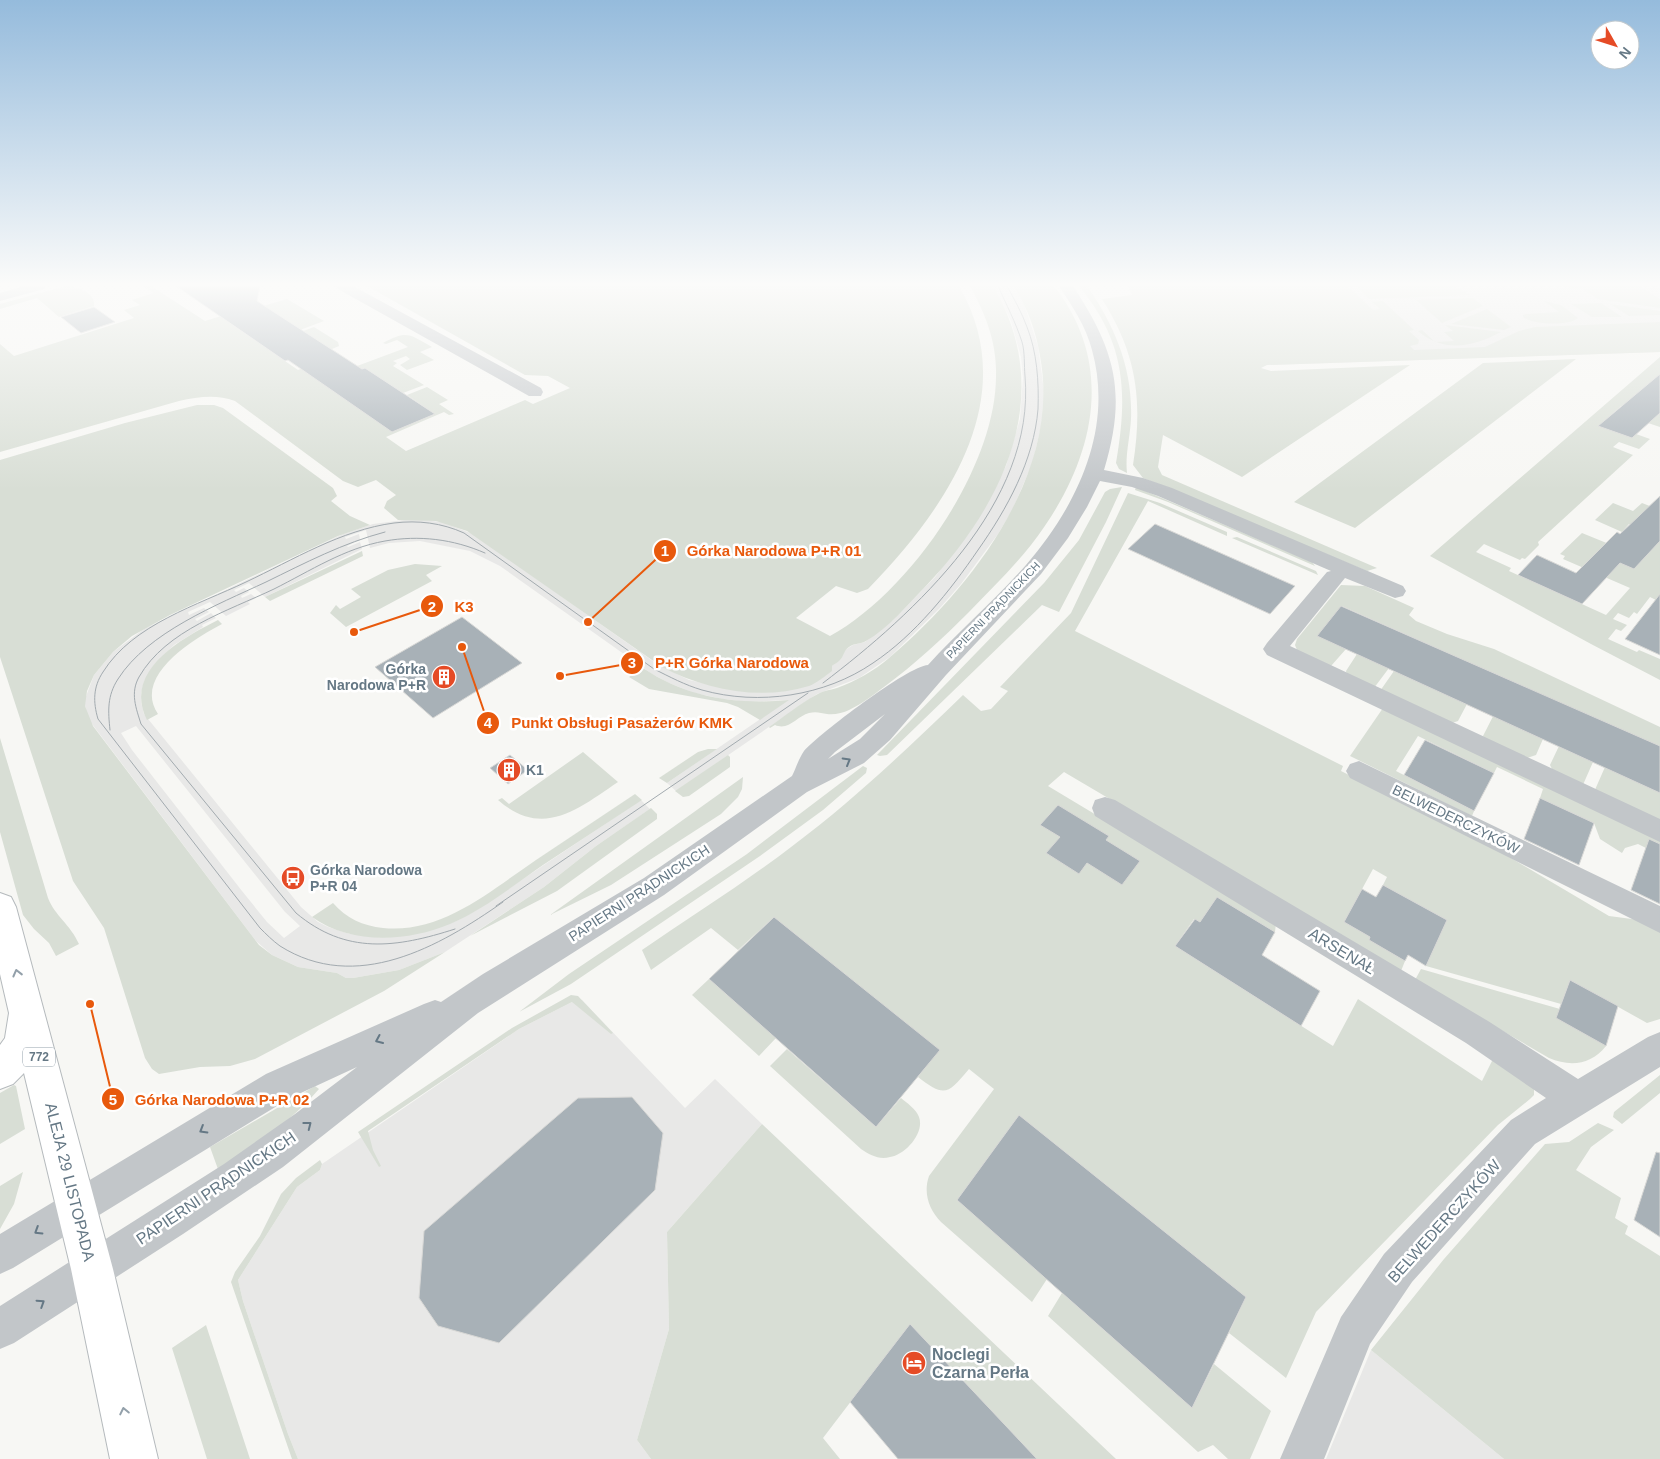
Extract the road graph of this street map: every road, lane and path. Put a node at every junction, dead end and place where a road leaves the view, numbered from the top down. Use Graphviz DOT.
graph roads {
  1 [pos="466,354"];
  2 [pos="1101,354"];
  3 [pos="535,392"];
  4 [pos="1093,474"];
  5 [pos="1336,577"];
  6 [pos="1395,591"];
  7 [pos="1359,771"];
  8 [pos="1105,808"];
  9 [pos="1660,831"];
  10 [pos="0,907"];
  11 [pos="1660,920"];
  12 [pos="471,999"];
  13 [pos="26,1008"];
  14 [pos="1660,1048"];
  15 [pos="0,1071"];
  16 [pos="1576,1098"];
  17 [pos="76,1207"];
  18 [pos="0,1255"];
  19 [pos="92,1269"];
  20 [pos="0,1329"];
  21 [pos="134,1459"];
  22 [pos="1302,1459"];
  1 -- 3 [label="street"];
  2 -- 4 [label="street, PAPIERNI PRĄDNICKICH"];
  4 -- 6 [label="street"];
  4 -- 12 [label="street, PAPIERNI PRĄDNICKICH"];
  5 -- 9 [label="street"];
  7 -- 11 [label="street, BELWEDERCZYKÓW"];
  8 -- 16 [label="street, ARSENAŁ"];
  13 -- 10 [label="main road, ALEJA 29 LISTOPADA / 772, one-way"];
  12 -- 17 [label="street, PAPIERNI PRĄDNICKICH, one-way"];
  19 -- 12 [label="street, PAPIERNI PRĄDNICKICH, one-way"];
  13 -- 15 [label="main road"];
  13 -- 17 [label="main road, ALEJA 29 LISTOPADA / 772"];
  14 -- 16 [label="street, BELWEDERCZYKÓW"];
  16 -- 22 [label="street, BELWEDERCZYKÓW"];
  17 -- 18 [label="street, PAPIERNI PRĄDNICKICH, one-way"];
  17 -- 19 [label="main road, ALEJA 29 LISTOPADA / 772"];
  20 -- 19 [label="street, PAPIERNI PRĄDNICKICH, one-way"];
  21 -- 19 [label="main road, ALEJA 29 LISTOPADA / 772, one-way"];
}
